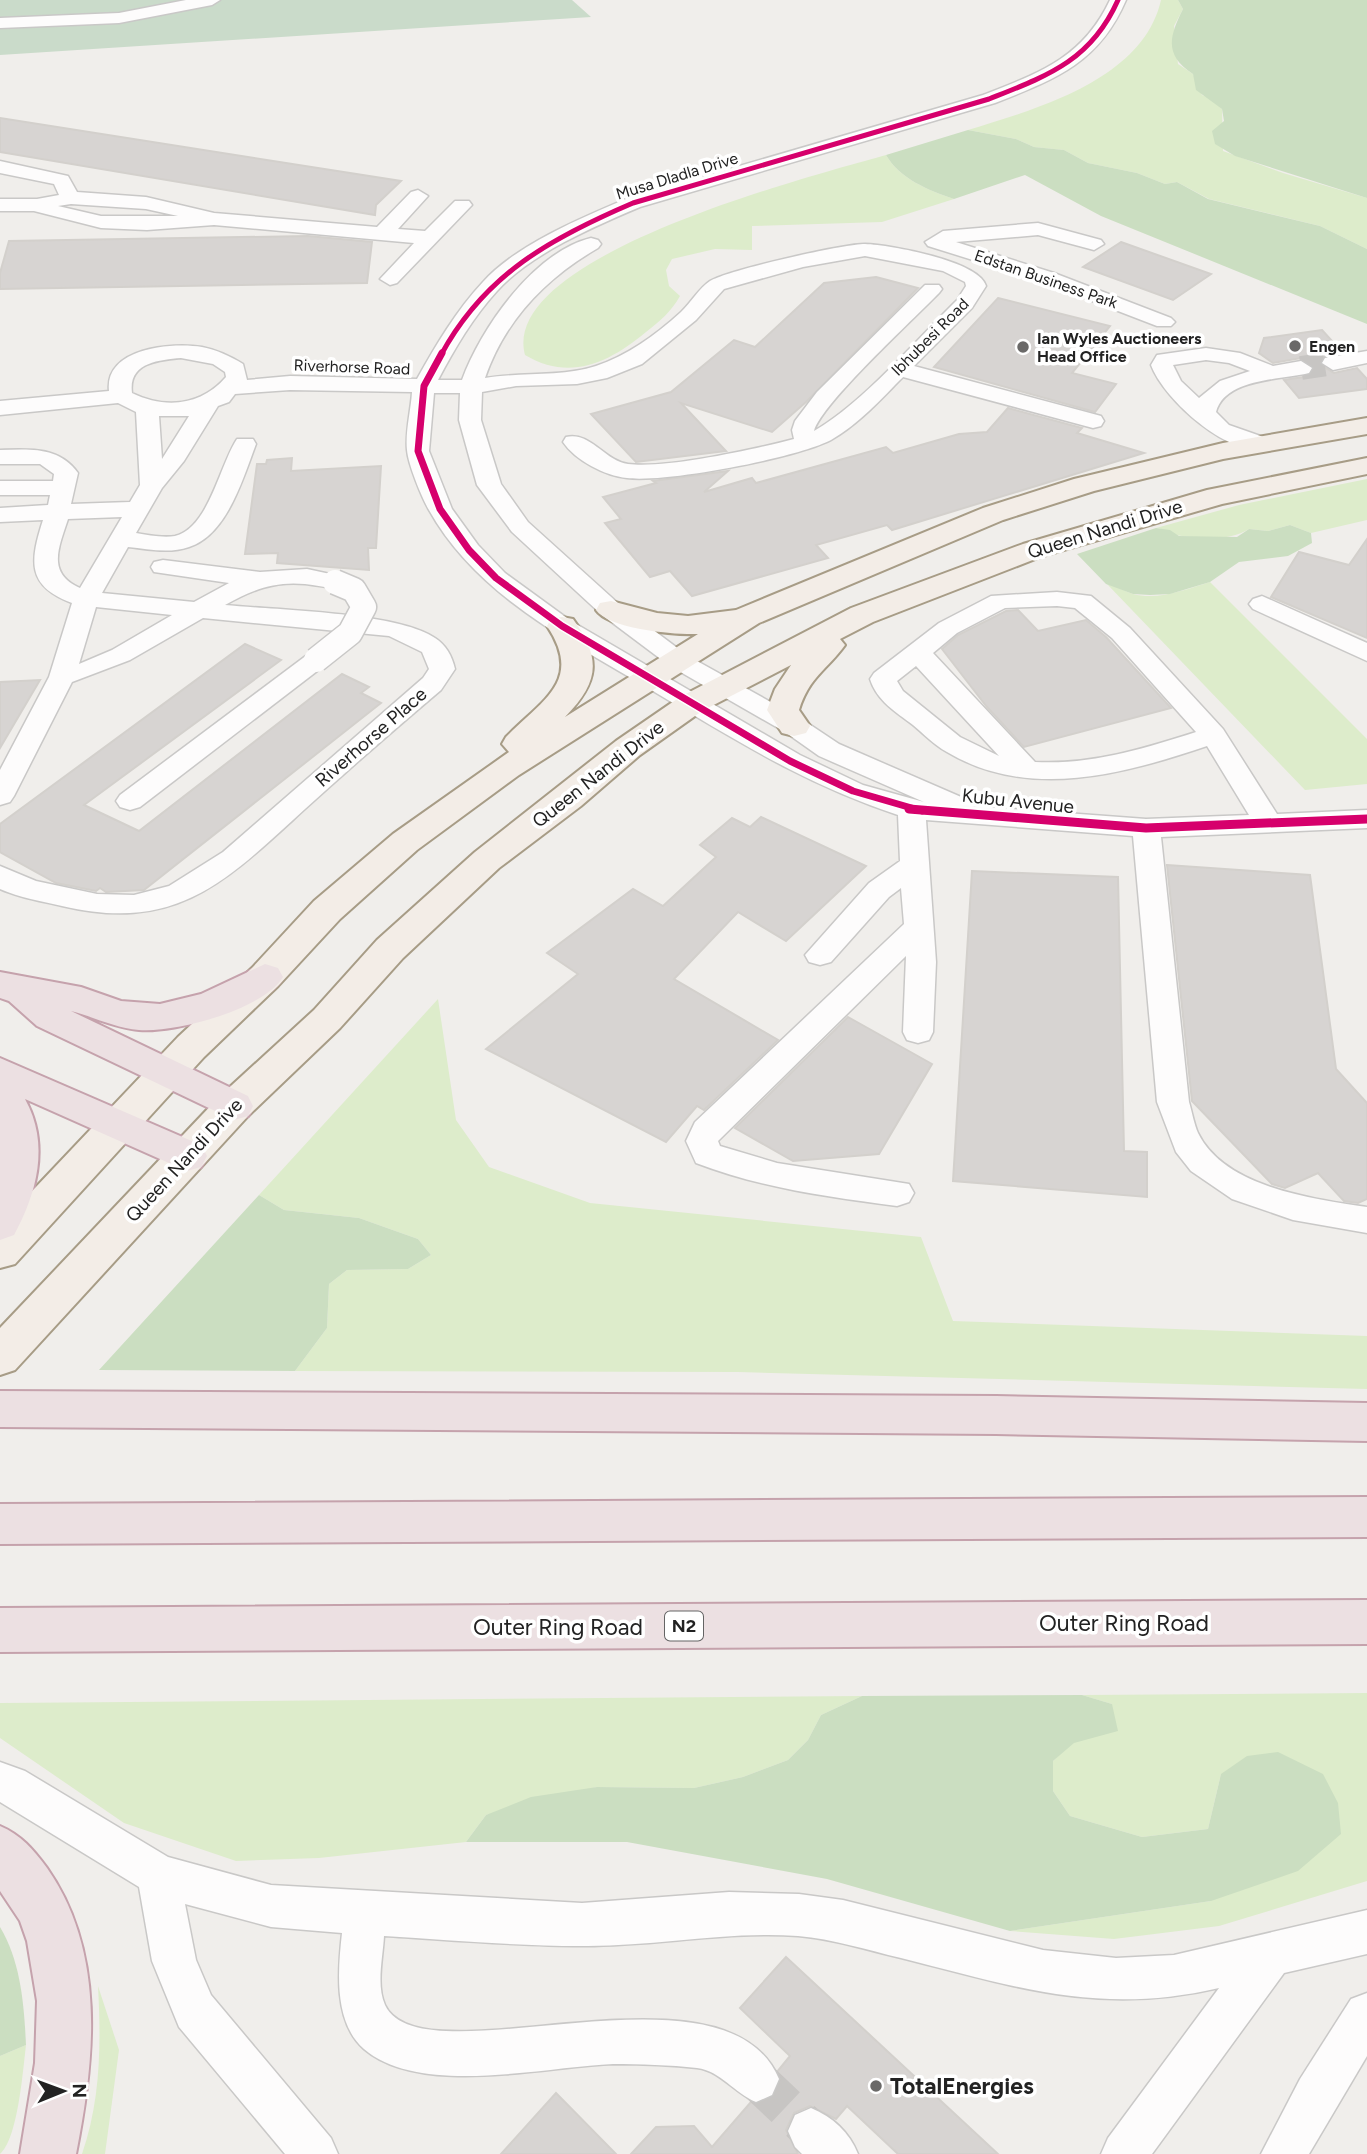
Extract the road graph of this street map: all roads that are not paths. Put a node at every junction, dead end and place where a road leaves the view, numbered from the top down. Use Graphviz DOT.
graph roads {
  1 [pos="212,0"];
  2 [pos="1118,0"];
  3 [pos="0,23"];
  4 [pos="1119,40"];
  5 [pos="0,167"];
  6 [pos="418,196"];
  7 [pos="71,198"];
  8 [pos="0,205"];
  9 [pos="37,205"];
  10 [pos="462,205"];
  11 [pos="214,219"];
  12 [pos="383,233"];
  13 [pos="971,234"];
  14 [pos="431,238"];
  15 [pos="927,239"];
  16 [pos="1094,244"];
  17 [pos="865,250"];
  18 [pos="390,279"];
  19 [pos="932,289"];
  20 [pos="880,342"];
  21 [pos="916,351"];
  22 [pos="1367,357"];
  23 [pos="227,360"];
  24 [pos="1334,363"];
  25 [pos="1301,368"];
  26 [pos="899,369"];
  27 [pos="1270,373"];
  28 [pos="427,378"];
  29 [pos="474,378"];
  30 [pos="840,382"];
  31 [pos="120,387"];
  32 [pos="232,388"];
  33 [pos="0,392"];
  34 [pos="874,393"];
  35 [pos="208,404"];
  36 [pos="0,408"];
  37 [pos="147,409"];
  38 [pos="1204,413"];
  39 [pos="1093,421"];
  40 [pos="1367,426"];
  41 [pos="574,442"];
  42 [pos="806,442"];
  43 [pos="245,444"];
  44 [pos="1261,444"];
  45 [pos="0,457"];
  46 [pos="1367,466"];
  47 [pos="152,485"];
  48 [pos="0,488"];
  49 [pos="64,488"];
  50 [pos="139,509"];
  51 [pos="58,512"];
  52 [pos="0,515"];
  53 [pos="121,539"];
  54 [pos="163,567"];
  55 [pos="260,579"];
  56 [pos="86,599"];
  57 [pos="1262,604"];
  58 [pos="202,608"];
  59 [pos="611,610"];
  60 [pos="862,615"];
  61 [pos="748,616"];
  62 [pos="562,626"];
  63 [pos="917,651"];
  64 [pos="1367,653"];
  65 [pos="679,661"];
  66 [pos="62,677"];
  67 [pos="650,679"];
  68 [pos="725,687"];
  69 [pos="691,704"];
  70 [pos="794,726"];
  71 [pos="1214,736"];
  72 [pos="508,768"];
  73 [pos="1027,770"];
  74 [pos="0,796"];
  75 [pos="130,801"];
  76 [pos="912,810"];
  77 [pos="972,813"];
  78 [pos="1367,819"];
  79 [pos="1269,824"];
  80 [pos="1146,828"];
  81 [pos="914,864"];
  82 [pos="0,876"];
  83 [pos="919,926"];
  84 [pos="820,955"];
  85 [pos="265,977"];
  86 [pos="10,989"];
  87 [pos="918,1032"];
  88 [pos="0,1072"];
  89 [pos="167,1072"];
  90 [pos="0,1095"];
  91 [pos="234,1105"];
  92 [pos="119,1124"];
  93 [pos="187,1156"];
  94 [pos="897,1193"];
  95 [pos="1367,1220"];
  96 [pos="0,1224"];
  97 [pos="0,1252"];
  98 [pos="0,1357"];
  99 [pos="0,1409"];
  100 [pos="299,1411"];
  101 [pos="1367,1422"];
  102 [pos="0,1424"];
  103 [pos="1367,1517"];
  104 [pos="0,1524"];
  105 [pos="1367,1622"];
  106 [pos="0,1630"];
  107 [pos="0,1782"];
  108 [pos="0,1851"];
  109 [pos="158,1875"];
  110 [pos="365,1914"];
  111 [pos="1367,1932"];
  112 [pos="1272,1953"];
  113 [pos="1367,2015"];
  114 [pos="756,2078"];
  115 [pos="48,2154"];
  116 [pos="315,2154"];
  117 [pos="1124,2154"];
  118 [pos="1284,2154"];
  1 -- 3 [label="street"];
  2 -- 28 [label="street, Musa Dladla Drive"];
  4 -- 29 [label="street, Musa Dladla Drive"];
  5 -- 7 [label="street"];
  6 -- 12 [label="street"];
  7 -- 9 [label="street"];
  7 -- 11 [label="street"];
  8 -- 9 [label="street"];
  9 -- 11 [label="street"];
  10 -- 14 [label="street"];
  11 -- 12 [label="street"];
  12 -- 14 [label="street"];
  13 -- 15 [label="street, Edstan Business Park"];
  13 -- 15 [label="street, Edstan Business Park"];
  13 -- 16 [label="street, Edstan Business Park"];
  14 -- 18 [label="street"];
  15 -- 17 [label="street, Edstan Business Park"];
  17 -- 21 [label="street, Ibhubesi Road"];
  17 -- 29 [label="street, Ibhubesi Road"];
  19 -- 20 [label="street"];
  20 -- 21 [label="street"];
  20 -- 30 [label="street"];
  21 -- 26 [label="street, Ibhubesi Road"];
  22 -- 24 [label="street"];
  23 -- 28 [label="street, Riverhorse Road"];
  23 -- 31 [label="street, Riverhorse Road"];
  23 -- 32 [label="street"];
  25 -- 27 [label="street"];
  26 -- 34 [label="street, Ibhubesi Road"];
  26 -- 39 [label="street"];
  27 -- 38 [label="street"];
  27 -- 38 [label="street"];
  28 -- 29 [label="street, Riverhorse Road"];
  28 -- 32 [label="street, Riverhorse Road"];
  28 -- 62 [label="street, Musa Dladla Drive"];
  29 -- 59 [label="street, Musa Dladla Drive"];
  30 -- 34 [label="street"];
  30 -- 42 [label="street"];
  31 -- 33 [label="street, Riverhorse Road"];
  31 -- 36 [label="street, Riverhorse Road"];
  31 -- 37 [label="street, Riverhorse Road"];
  32 -- 35 [label="street, Riverhorse Road"];
  34 -- 42 [label="street, Ibhubesi Road"];
  35 -- 37 [label="street, Riverhorse Road"];
  35 -- 47 [label="street"];
  37 -- 47 [label="street"];
  38 -- 44 [label="street"];
  40 -- 44 [label="main road"];
  41 -- 42 [label="street, Ibhubesi Road"];
  43 -- 53 [label="street"];
  44 -- 61 [label="main road"];
  45 -- 49 [label="street"];
  46 -- 60 [label="main road, Queen Nandi Drive"];
  47 -- 50 [label="street"];
  48 -- 49 [label="street"];
  49 -- 51 [label="street"];
  50 -- 51 [label="street"];
  50 -- 53 [label="street"];
  51 -- 52 [label="street"];
  51 -- 56 [label="street"];
  53 -- 56 [label="street"];
  54 -- 55 [label="street"];
  55 -- 58 [label="street"];
  55 -- 75 [label="street, bridge"];
  56 -- 58 [label="street, Riverhorse Place"];
  56 -- 66 [label="street"];
  57 -- 64 [label="street"];
  58 -- 66 [label="street"];
  58 -- 82 [label="street, Riverhorse Place"];
  59 -- 61 [label="main road"];
  59 -- 65 [label="street, Musa Dladla Drive"];
  60 -- 68 [label="main road, Queen Nandi Drive"];
  60 -- 70 [label="main road"];
  61 -- 65 [label="main road"];
  62 -- 67 [label="street, Musa Dladla Drive"];
  62 -- 72 [label="main road"];
  63 -- 71 [label="street"];
  63 -- 73 [label="street"];
  63 -- 73 [label="street"];
  65 -- 67 [label="main road"];
  65 -- 68 [label="street, Musa Dladla Drive"];
  66 -- 74 [label="street"];
  67 -- 69 [label="street, Musa Dladla Drive"];
  67 -- 72 [label="main road"];
  68 -- 69 [label="main road, Queen Nandi Drive"];
  68 -- 70 [label="street, Kubu Avenue"];
  69 -- 76 [label="street, Kubu Avenue"];
  69 -- 91 [label="main road, Queen Nandi Drive"];
  70 -- 77 [label="street, Kubu Avenue"];
  71 -- 73 [label="street"];
  71 -- 79 [label="street"];
  72 -- 85 [label="main road"];
  76 -- 77 [label="street, Kubu Avenue"];
  76 -- 81 [label="street"];
  77 -- 80 [label="street, Kubu Avenue"];
  78 -- 79 [label="street, Kubu Avenue"];
  79 -- 80 [label="street, Kubu Avenue"];
  80 -- 95 [label="street"];
  81 -- 83 [label="street"];
  81 -- 84 [label="street"];
  83 -- 87 [label="street"];
  83 -- 94 [label="street"];
  85 -- 86 [label="highway"];
  85 -- 89 [label="main road"];
  86 -- 89 [label="highway"];
  88 -- 92 [label="highway"];
  89 -- 91 [label="highway"];
  89 -- 92 [label="main road"];
  90 -- 96 [label="highway"];
  91 -- 93 [label="main road, Queen Nandi Drive"];
  92 -- 93 [label="highway"];
  92 -- 97 [label="main road"];
  93 -- 98 [label="main road, Queen Nandi Drive"];
  99 -- 100 [label="highway"];
  100 -- 101 [label="highway"];
  100 -- 102 [label="street"];
  103 -- 104 [label="highway"];
  105 -- 106 [label="highway, Outer Ring Road / N2"];
  107 -- 109 [label="street"];
  108 -- 115 [label="highway"];
  109 -- 110 [label="street"];
  109 -- 116 [label="street"];
  110 -- 112 [label="street"];
  110 -- 114 [label="street"];
  111 -- 112 [label="street"];
  112 -- 117 [label="street"];
  113 -- 118 [label="street"];
}
